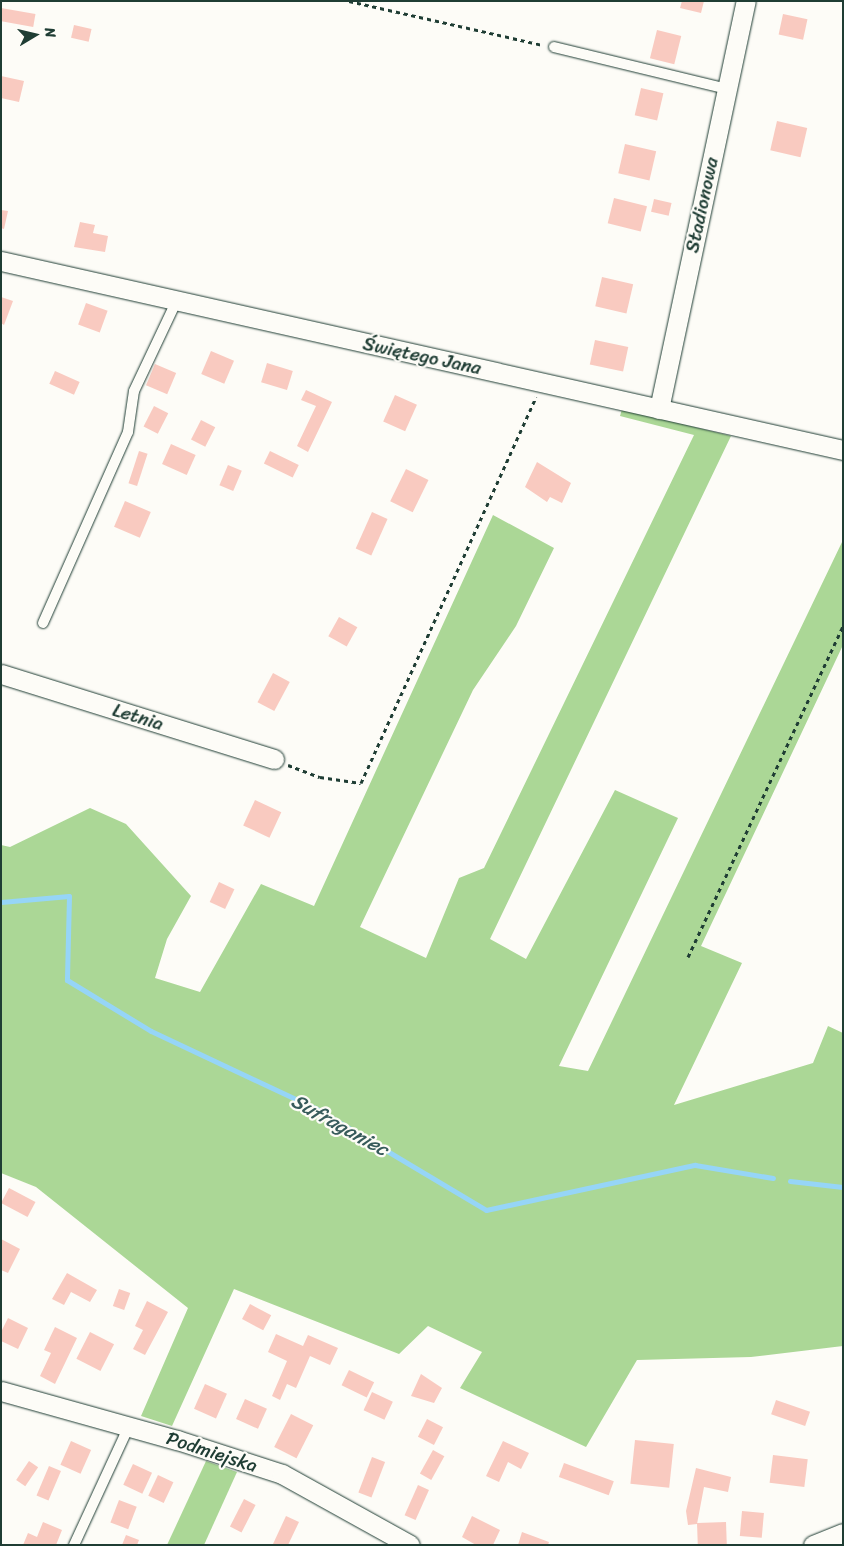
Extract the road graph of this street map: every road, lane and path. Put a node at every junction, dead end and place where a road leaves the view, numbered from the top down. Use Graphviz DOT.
graph roads {
  1 [pos="349,1"];
  2 [pos="746,1"];
  3 [pos="554,47"];
  4 [pos="727,89"];
  5 [pos="1,262"];
  6 [pos="176,302"];
  7 [pos="542,383"];
  8 [pos="659,409"];
  9 [pos="843,450"];
  10 [pos="43,623"];
  11 [pos="843,626"];
  12 [pos="1,674"];
  13 [pos="274,759"];
  14 [pos="688,957"];
  15 [pos="1,1391"];
  16 [pos="129,1426"];
  17 [pos="843,1533"];
  18 [pos="74,1545"];
  19 [pos="410,1545"];
  20 [pos="813,1545"];
  1 -- 3 [label="path"];
  2 -- 4 [label="street, Stadionowa"];
  3 -- 4 [label="lane"];
  4 -- 8 [label="street, Stadionowa"];
  5 -- 6 [label="street, Świętego Jana"];
  6 -- 7 [label="street, Świętego Jana"];
  6 -- 10 [label="lane"];
  7 -- 8 [label="street, Świętego Jana"];
  7 -- 13 [label="path"];
  8 -- 9 [label="street, Świętego Jana"];
  11 -- 14 [label="path"];
  12 -- 13 [label="street, Letnia"];
  15 -- 16 [label="street, Podmiejska"];
  16 -- 18 [label="lane"];
  16 -- 19 [label="street, Podmiejska"];
  17 -- 20 [label="street"];
}
